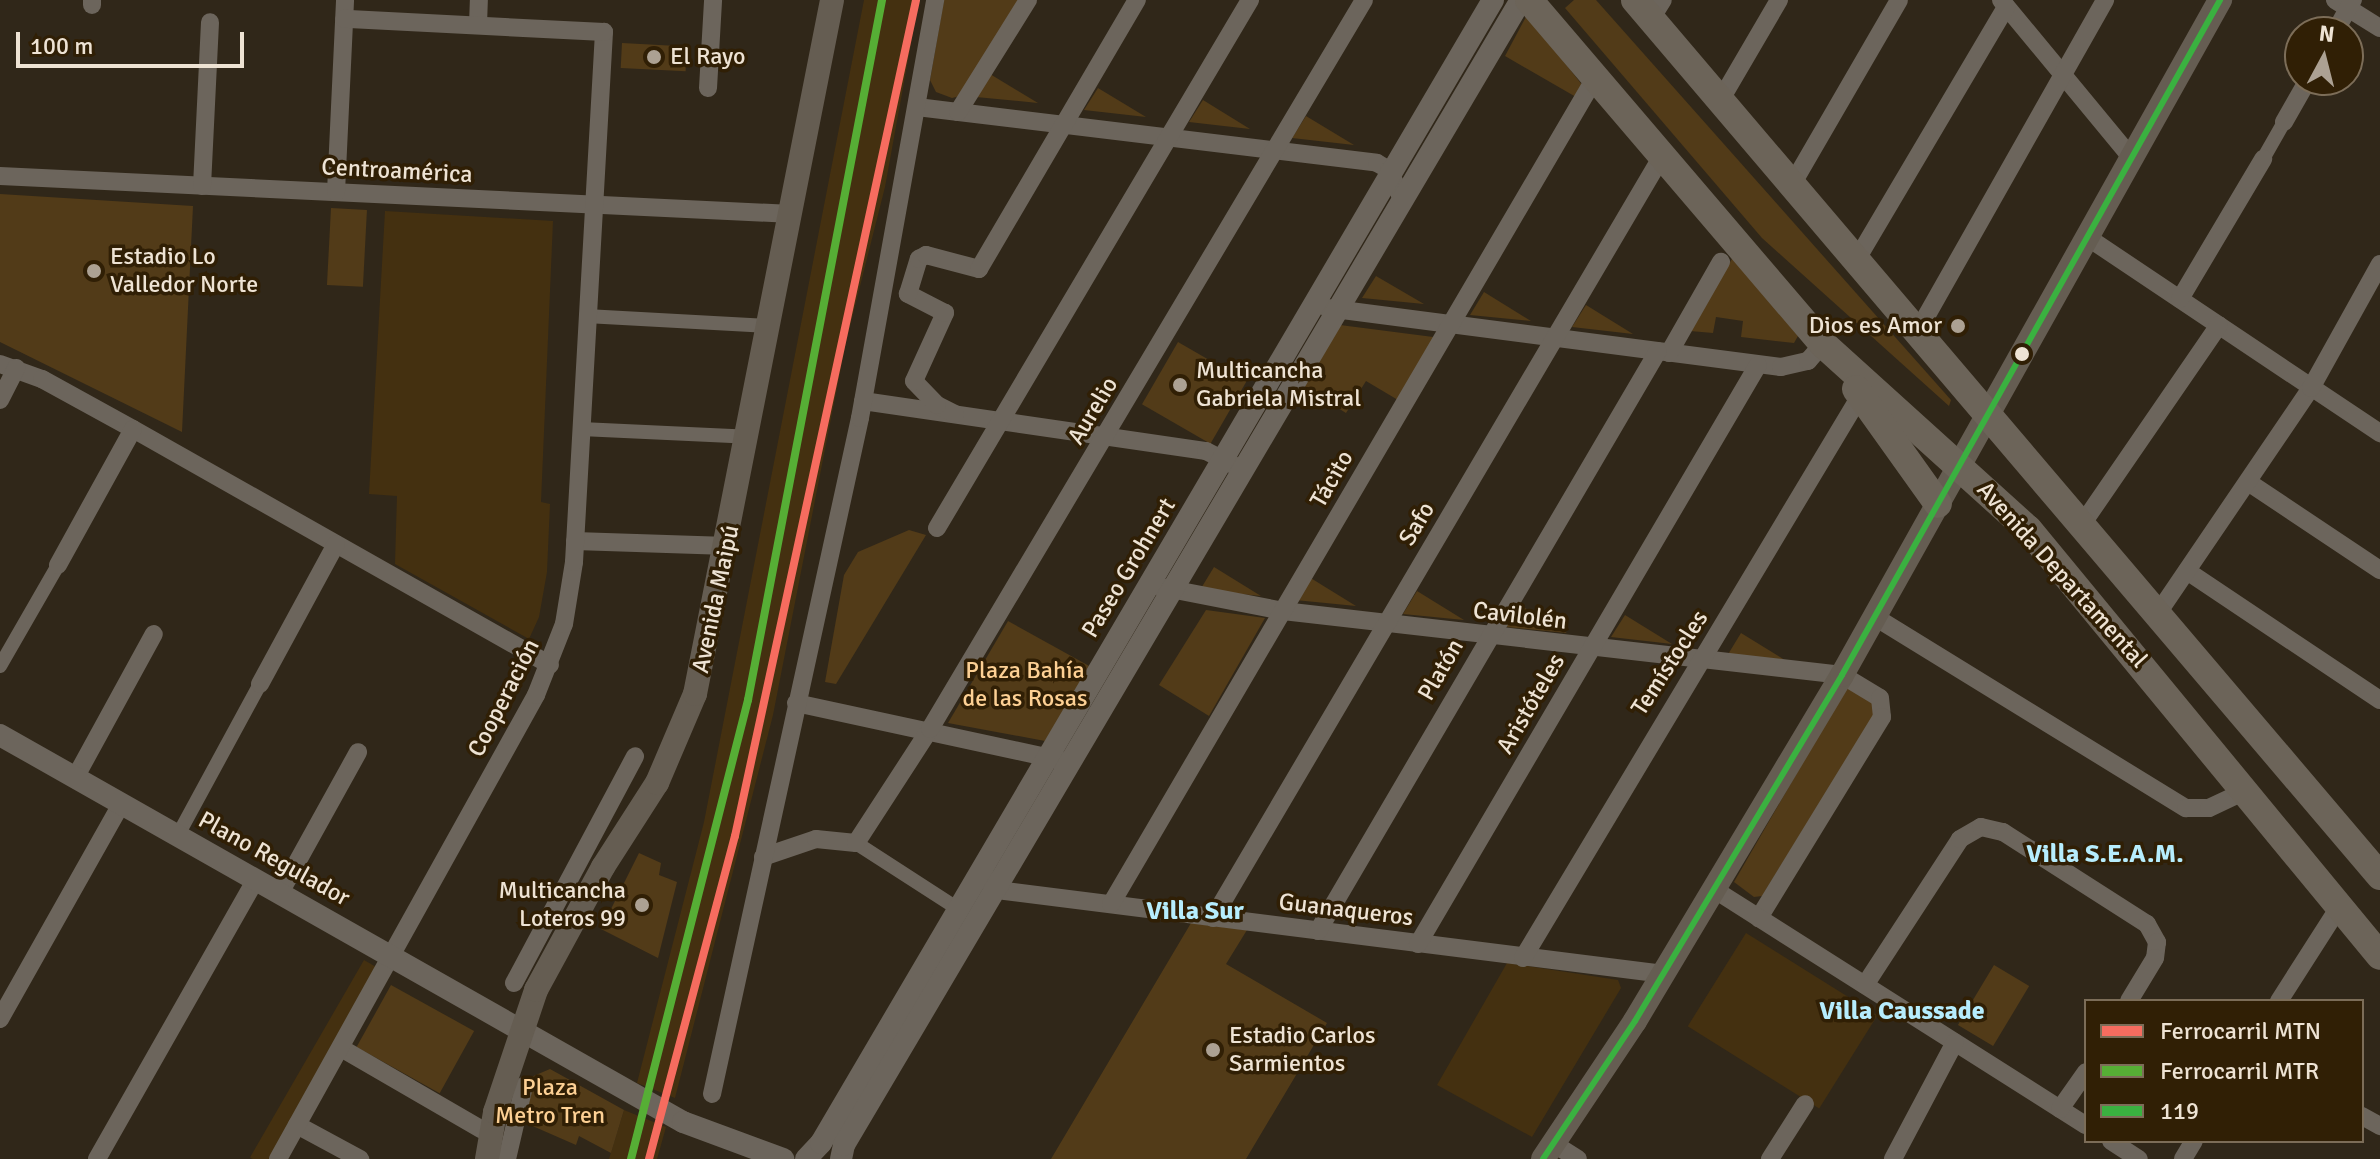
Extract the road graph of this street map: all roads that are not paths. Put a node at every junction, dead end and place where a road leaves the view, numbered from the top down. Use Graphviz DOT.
graph roads {
  1 [pos="479,0"];
  2 [pos="713,0"];
  3 [pos="832,0"];
  4 [pos="935,0"];
  5 [pos="1028,0"];
  6 [pos="1137,0"];
  7 [pos="1250,0"];
  8 [pos="1364,0"];
  9 [pos="1493,0"];
  10 [pos="1521,0"];
  11 [pos="1529,0"];
  12 [pos="1779,0"];
  13 [pos="1899,0"];
  14 [pos="2105,0"];
  15 [pos="2220,0"];
  16 [pos="2004,3"];
  17 [pos="2345,3"];
  18 [pos="1649,6"];
  19 [pos="344,9"];
  20 [pos="210,22"];
  21 [pos="478,25"];
  22 [pos="2380,28"];
  23 [pos="2063,75"];
  24 [pos="1595,78"];
  25 [pos="708,88"];
  26 [pos="2299,96"];
  27 [pos="1720,101"];
  28 [pos="917,107"];
  29 [pos="958,112"];
  30 [pos="2284,122"];
  31 [pos="1064,125"];
  32 [pos="1172,138"];
  33 [pos="1274,151"];
  34 [pos="1662,156"];
  35 [pos="2131,157"];
  36 [pos="2263,159"];
  37 [pos="1389,170"];
  38 [pos="0,176"];
  39 [pos="1793,183"];
  40 [pos="202,186"];
  41 [pos="336,192"];
  42 [pos="1402,199"];
  43 [pos="592,205"];
  44 [pos="792,214"];
  45 [pos="2087,237"];
  46 [pos="1857,259"];
  47 [pos="1721,262"];
  48 [pos="2380,264"];
  49 [pos="2180,299"];
  50 [pos="1326,307"];
  51 [pos="586,316"];
  52 [pos="2219,325"];
  53 [pos="769,326"];
  54 [pos="1449,326"];
  55 [pos="1919,329"];
  56 [pos="1556,339"];
  57 [pos="1663,352"];
  58 [pos="1832,352"];
  59 [pos="1758,365"];
  60 [pos="8,366"];
  61 [pos="2311,388"];
  62 [pos="1860,396"];
  63 [pos="0,400"];
  64 [pos="863,401"];
  65 [pos="1989,413"];
  66 [pos="955,414"];
  67 [pos="1002,422"];
  68 [pos="133,429"];
  69 [pos="581,429"];
  70 [pos="2380,433"];
  71 [pos="748,437"];
  72 [pos="1105,438"];
  73 [pos="1960,463"];
  74 [pos="1233,465"];
  75 [pos="2248,482"];
  76 [pos="1938,504"];
  77 [pos="2083,523"];
  78 [pos="937,528"];
  79 [pos="575,541"];
  80 [pos="336,544"];
  81 [pos="728,546"];
  82 [pos="58,565"];
  83 [pos="2380,570"];
  84 [pos="2187,571"];
  85 [pos="1160,587"];
  86 [pos="1283,611"];
  87 [pos="2158,613"];
  88 [pos="1875,617"];
  89 [pos="1386,623"];
  90 [pos="154,634"];
  91 [pos="1489,636"];
  92 [pos="1591,649"];
  93 [pos="1702,663"];
  94 [pos="550,665"];
  95 [pos="0,666"];
  96 [pos="1842,675"];
  97 [pos="260,684"];
  98 [pos="2380,700"];
  99 [pos="796,703"];
  100 [pos="930,729"];
  101 [pos="0,735"];
  102 [pos="358,752"];
  103 [pos="635,756"];
  104 [pos="1059,760"];
  105 [pos="75,778"];
  106 [pos="2247,790"];
  107 [pos="616,792"];
  108 [pos="121,804"];
  109 [pos="644,807"];
  110 [pos="178,835"];
  111 [pos="856,843"];
  112 [pos="763,857"];
  113 [pos="2380,876"];
  114 [pos="256,879"];
  115 [pos="987,880"];
  116 [pos="1715,890"];
  117 [pos="280,893"];
  118 [pos="1111,904"];
  119 [pos="2339,907"];
  120 [pos="958,909"];
  121 [pos="1213,918"];
  122 [pos="1759,918"];
  123 [pos="1318,931"];
  124 [pos="1418,944"];
  125 [pos="392,956"];
  126 [pos="2380,956"];
  127 [pos="1523,958"];
  128 [pos="1664,974"];
  129 [pos="514,983"];
  130 [pos="1865,985"];
  131 [pos="2130,999"];
  132 [pos="2280,999"];
  133 [pos="917,1001"];
  134 [pos="0,1019"];
  135 [pos="522,1029"];
  136 [pos="1955,1042"];
  137 [pos="341,1048"];
  138 [pos="2084,1075"];
  139 [pos="524,1086"];
  140 [pos="712,1094"];
  141 [pos="1805,1104"];
  142 [pos="2060,1109"];
  143 [pos="2084,1124"];
  144 [pos="297,1125"];
  145 [pos="481,1129"];
  146 [pos="2114,1143"];
  147 [pos="1548,1151"];
  148 [pos="97,1159"];
  149 [pos="278,1159"];
  150 [pos="360,1159"];
  151 [pos="487,1159"];
  152 [pos="507,1159"];
  153 [pos="783,1159"];
  154 [pos="806,1159"];
  155 [pos="841,1159"];
  156 [pos="1578,1159"];
  157 [pos="1770,1159"];
  158 [pos="1893,1159"];
  159 [pos="2139,1159"];
  1 -- 21 [label="street"];
  2 -- 25 [label="street"];
  3 -- 44 [label="main road, Avenida Maipú"];
  4 -- 28 [label="street"];
  5 -- 29 [label="street"];
  6 -- 31 [label="street"];
  7 -- 32 [label="street"];
  8 -- 33 [label="street, Aurelio"];
  9 -- 37 [label="street, Paseo Grohnert"];
  10 -- 42 [label="street, Paseo Grohnert"];
  11 -- 24 [label="main road, Avenida Departamental"];
  12 -- 27 [label="street"];
  13 -- 39 [label="street"];
  14 -- 23 [label="street"];
  15 -- 35 [label="main road"];
  16 -- 23 [label="street"];
  16 -- 46 [label="street"];
  17 -- 22 [label="street"];
  18 -- 27 [label="main road, Avenida Departamental"];
  19 -- 21 [label="street"];
  19 -- 41 [label="street"];
  20 -- 40 [label="street"];
  21 -- 43 [label="street, Cooperación"];
  23 -- 35 [label="street"];
  23 -- 55 [label="street"];
  24 -- 34 [label="main road, Avenida Departamental"];
  24 -- 54 [label="street, Tácito"];
  26 -- 30 [label="street"];
  27 -- 39 [label="main road, Avenida Departamental"];
  28 -- 29 [label="street"];
  28 -- 64 [label="street"];
  29 -- 31 [label="street"];
  30 -- 36 [label="street"];
  31 -- 32 [label="street"];
  31 -- 66 [label="street"];
  32 -- 33 [label="street"];
  32 -- 67 [label="street"];
  33 -- 37 [label="street"];
  33 -- 72 [label="street, Aurelio"];
  34 -- 56 [label="street, Safo"];
  34 -- 58 [label="main road, Avenida Departamental"];
  35 -- 45 [label="main road"];
  36 -- 49 [label="street"];
  37 -- 42 [label="street"];
  37 -- 50 [label="street, Paseo Grohnert"];
  38 -- 40 [label="street, Centroamérica"];
  39 -- 46 [label="main road, Avenida Departamental"];
  40 -- 41 [label="street, Centroamérica"];
  41 -- 43 [label="street, Centroamérica"];
  42 -- 50 [label="street, Paseo Grohnert"];
  43 -- 44 [label="street, Centroamérica"];
  43 -- 51 [label="street, Cooperación"];
  44 -- 53 [label="main road, Avenida Maipú"];
  45 -- 49 [label="street"];
  45 -- 65 [label="main road"];
  46 -- 55 [label="main road, Avenida Departamental"];
  47 -- 57 [label="street, Platón"];
  48 -- 61 [label="street"];
  49 -- 52 [label="street"];
  50 -- 54 [label="street"];
  50 -- 74 [label="street, Paseo Grohnert"];
  51 -- 53 [label="street"];
  51 -- 69 [label="street, Cooperación"];
  52 -- 61 [label="street"];
  52 -- 77 [label="street"];
  53 -- 71 [label="main road, Avenida Maipú"];
  54 -- 56 [label="street"];
  54 -- 86 [label="street, Tácito"];
  55 -- 65 [label="main road, Avenida Departamental"];
  56 -- 57 [label="street"];
  56 -- 89 [label="street, Safo"];
  57 -- 59 [label="street"];
  57 -- 91 [label="street, Platón"];
  58 -- 59 [label="street"];
  58 -- 62 [label="main road"];
  58 -- 73 [label="main road, Avenida Departamental"];
  59 -- 92 [label="street, Aristóteles"];
  60 -- 63 [label="street"];
  60 -- 68 [label="street"];
  61 -- 70 [label="street"];
  61 -- 75 [label="street"];
  62 -- 76 [label="main road"];
  62 -- 93 [label="street, Temístocles"];
  64 -- 66 [label="street"];
  64 -- 99 [label="street"];
  65 -- 73 [label="main road"];
  65 -- 77 [label="main road, Avenida Departamental"];
  66 -- 67 [label="street"];
  67 -- 72 [label="street"];
  67 -- 78 [label="street"];
  68 -- 80 [label="street"];
  68 -- 82 [label="street"];
  69 -- 71 [label="street"];
  69 -- 79 [label="street, Cooperación"];
  71 -- 81 [label="main road, Avenida Maipú"];
  72 -- 74 [label="street"];
  72 -- 100 [label="street, Aurelio"];
  73 -- 76 [label="main road"];
  73 -- 106 [label="main road, Avenida Departamental"];
  74 -- 85 [label="street, Paseo Grohnert"];
  75 -- 83 [label="street"];
  75 -- 84 [label="street"];
  76 -- 88 [label="main road"];
  77 -- 87 [label="main road, Avenida Departamental"];
  79 -- 81 [label="street"];
  79 -- 94 [label="street, Cooperación"];
  80 -- 94 [label="street"];
  80 -- 97 [label="street"];
  81 -- 109 [label="main road, Avenida Maipú"];
  82 -- 95 [label="street"];
  84 -- 87 [label="street"];
  84 -- 98 [label="street"];
  85 -- 86 [label="street, Cavilolén"];
  85 -- 104 [label="street, Paseo Grohnert"];
  86 -- 89 [label="street, Cavilolén"];
  86 -- 118 [label="street, Tácito"];
  87 -- 113 [label="main road, Avenida Departamental"];
  88 -- 96 [label="main road"];
  88 -- 106 [label="street"];
  89 -- 91 [label="street, Cavilolén"];
  89 -- 121 [label="street, Safo"];
  90 -- 105 [label="street"];
  91 -- 92 [label="street, Cavilolén"];
  91 -- 123 [label="street, Platón"];
  92 -- 93 [label="street, Cavilolén"];
  92 -- 124 [label="street, Aristóteles"];
  93 -- 96 [label="street, Cavilolén"];
  93 -- 127 [label="street, Temístocles"];
  94 -- 125 [label="street, Cooperación"];
  96 -- 116 [label="main road"];
  96 -- 122 [label="street, Cavilolén"];
  97 -- 110 [label="street"];
  99 -- 100 [label="street"];
  99 -- 112 [label="street"];
  100 -- 104 [label="street"];
  100 -- 111 [label="street, Aurelio"];
  101 -- 105 [label="street, Plano Regulador"];
  102 -- 117 [label="street"];
  103 -- 107 [label="street"];
  104 -- 115 [label="street, Paseo Grohnert"];
  105 -- 108 [label="street, Plano Regulador"];
  106 -- 119 [label="main road, Avenida Departamental"];
  107 -- 109 [label="street"];
  107 -- 129 [label="street"];
  108 -- 110 [label="street, Plano Regulador"];
  108 -- 134 [label="street"];
  109 -- 135 [label="main road, Avenida Maipú"];
  110 -- 114 [label="street, Plano Regulador"];
  111 -- 112 [label="street"];
  111 -- 120 [label="street"];
  112 -- 140 [label="street"];
  114 -- 117 [label="street, Plano Regulador"];
  114 -- 148 [label="street"];
  115 -- 118 [label="street, Guanaqueros"];
  115 -- 120 [label="street, Paseo Grohnert"];
  115 -- 133 [label="street, Paseo Grohnert"];
  116 -- 122 [label="street"];
  116 -- 128 [label="main road"];
  117 -- 125 [label="street, Plano Regulador"];
  118 -- 121 [label="street, Guanaqueros"];
  119 -- 126 [label="main road, Avenida Departamental"];
  119 -- 132 [label="street"];
  120 -- 133 [label="street, Paseo Grohnert"];
  121 -- 123 [label="street, Guanaqueros"];
  122 -- 130 [label="street"];
  123 -- 124 [label="street, Guanaqueros"];
  124 -- 127 [label="street, Guanaqueros"];
  125 -- 135 [label="street, Plano Regulador"];
  125 -- 137 [label="street, Cooperación"];
  127 -- 128 [label="street, Guanaqueros"];
  128 -- 147 [label="main road"];
  130 -- 131 [label="street"];
  130 -- 136 [label="street"];
  133 -- 154 [label="street, Paseo Grohnert"];
  133 -- 155 [label="street, Paseo Grohnert"];
  135 -- 151 [label="main road, Avenida Maipú"];
  135 -- 153 [label="street, Plano Regulador"];
  136 -- 142 [label="street"];
  136 -- 158 [label="street"];
  137 -- 144 [label="street, Cooperación"];
  137 -- 145 [label="street"];
  138 -- 142 [label="street"];
  139 -- 152 [label="street"];
  141 -- 157 [label="street"];
  142 -- 143 [label="street"];
  144 -- 149 [label="street, Cooperación"];
  144 -- 150 [label="street"];
  146 -- 159 [label="street"];
  147 -- 156 [label="street"];
}
